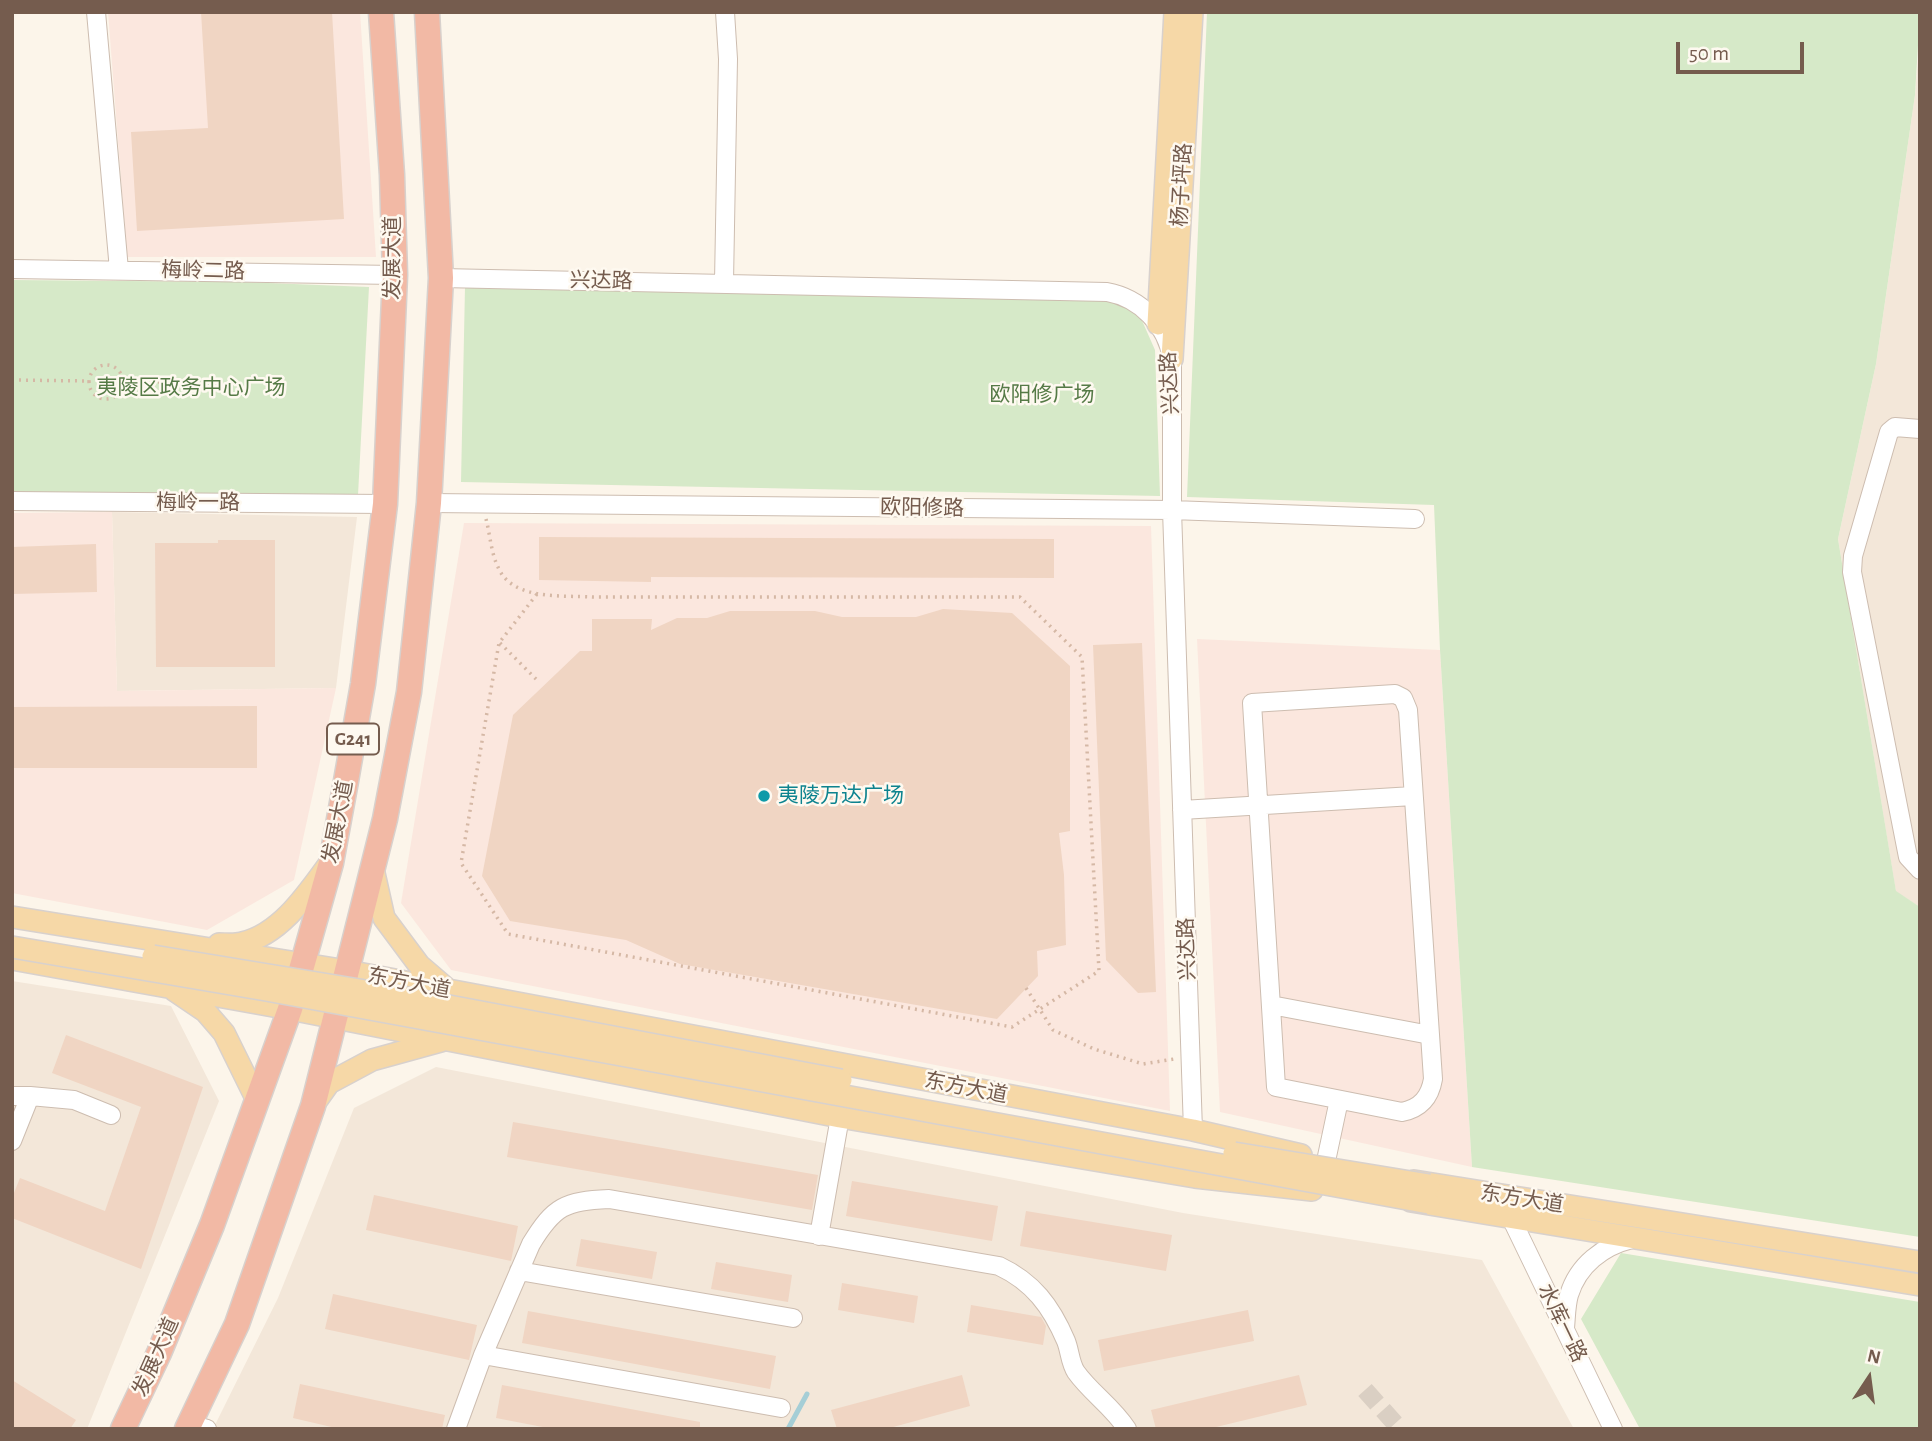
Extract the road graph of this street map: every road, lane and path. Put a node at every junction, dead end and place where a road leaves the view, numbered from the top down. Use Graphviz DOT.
graph roads {
  1 [pos="96,12"];
  2 [pos="381,12"];
  3 [pos="427,12"];
  4 [pos="725,12"];
  5 [pos="1175,12"];
  6 [pos="1192,12"];
  7 [pos="12,269"];
  8 [pos="119,270"];
  9 [pos="395,275"];
  10 [pos="441,278"];
  11 [pos="724,282"];
  12 [pos="1158,324"];
  13 [pos="1172,359"];
  14 [pos="12,380"];
  15 [pos="89,381"];
  16 [pos="123,382"];
  17 [pos="184,382"];
  18 [pos="1920,429"];
  19 [pos="12,501"];
  20 [pos="429,503"];
  21 [pos="483,503"];
  22 [pos="385,504"];
  23 [pos="1172,510"];
  24 [pos="1415,519"];
  25 [pos="537,594"];
  26 [pos="499,643"];
  27 [pos="538,681"];
  28 [pos="1413,796"];
  29 [pos="1259,806"];
  30 [pos="1182,810"];
  31 [pos="331,863"];
  32 [pos="373,869"];
  33 [pos="1920,870"];
  34 [pos="12,917"];
  35 [pos="12,933"];
  36 [pos="191,946"];
  37 [pos="12,947"];
  38 [pos="12,959"];
  39 [pos="301,964"];
  40 [pos="347,971"];
  41 [pos="170,986"];
  42 [pos="1026,988"];
  43 [pos="449,991"];
  44 [pos="1271,1005"];
  45 [pos="290,1009"];
  46 [pos="1039,1009"];
  47 [pos="336,1018"];
  48 [pos="1430,1035"];
  49 [pos="445,1040"];
  50 [pos="1190,1056"];
  51 [pos="21,1096"];
  52 [pos="257,1100"];
  53 [pos="1339,1100"];
  54 [pos="313,1106"];
  55 [pos="111,1115"];
  56 [pos="840,1117"];
  57 [pos="1192,1130"];
  58 [pos="12,1141"];
  59 [pos="1326,1161"];
  60 [pos="1429,1194"];
  61 [pos="1511,1217"];
  62 [pos="819,1236"];
  63 [pos="1635,1238"];
  64 [pos="1920,1262"];
  65 [pos="519,1271"];
  66 [pos="1920,1285"];
  67 [pos="793,1318"];
  68 [pos="1565,1328"];
  69 [pos="483,1355"];
  70 [pos="781,1408"];
  71 [pos="194,1427"];
  72 [pos="459,1428"];
  73 [pos="123,1429"];
  74 [pos="1127,1429"];
  75 [pos="1613,1429"];
  1 -- 8 [label="street"];
  2 -- 9 [label="highway, 发展大道 / G241"];
  3 -- 10 [label="highway, 发展大道 / G241"];
  4 -- 11 [label="street"];
  5 -- 12 [label="main road, 杨子坪路"];
  6 -- 13 [label="main road, 杨子坪路"];
  7 -- 8 [label="street, 梅岭二路"];
  8 -- 9 [label="street, 梅岭二路"];
  9 -- 22 [label="highway, 发展大道 / G241"];
  10 -- 11 [label="street, 兴达路"];
  10 -- 20 [label="highway, 发展大道 / G241"];
  11 -- 12 [label="street, 兴达路"];
  12 -- 13 [label="street, 兴达路"];
  13 -- 23 [label="street, 兴达路"];
  14 -- 15 [label="path"];
  15 -- 16 [label="path"];
  15 -- 16 [label="path"];
  16 -- 17 [label="path"];
  18 -- 33 [label="street"];
  19 -- 22 [label="street, 梅岭一路"];
  20 -- 21 [label="street, 欧阳修路"];
  20 -- 32 [label="highway, 发展大道 / G241"];
  21 -- 23 [label="street, 欧阳修路"];
  21 -- 25 [label="path"];
  22 -- 31 [label="highway, 发展大道 / G241"];
  23 -- 24 [label="street, 欧阳修路"];
  23 -- 30 [label="street, 兴达路"];
  25 -- 26 [label="path"];
  25 -- 46 [label="path"];
  26 -- 27 [label="path"];
  26 -- 46 [label="path"];
  28 -- 29 [label="street"];
  29 -- 30 [label="street"];
  29 -- 44 [label="street"];
  29 -- 48 [label="street"];
  30 -- 50 [label="street, 兴达路"];
  31 -- 36 [label="main road"];
  31 -- 39 [label="highway, 发展大道 / G241"];
  32 -- 40 [label="highway, 发展大道 / G241"];
  32 -- 43 [label="main road"];
  34 -- 36 [label="main road, 东方大道"];
  35 -- 60 [label="main road, bridge"];
  36 -- 39 [label="main road, 东方大道"];
  37 -- 60 [label="main road, bridge"];
  38 -- 41 [label="main road, 东方大道"];
  39 -- 40 [label="main road, 东方大道"];
  39 -- 45 [label="highway, 发展大道 / G241"];
  40 -- 43 [label="main road, 东方大道"];
  40 -- 47 [label="highway, 发展大道 / G241"];
  41 -- 45 [label="main road, 东方大道"];
  41 -- 52 [label="main road"];
  42 -- 46 [label="path"];
  43 -- 57 [label="main road, 东方大道"];
  44 -- 48 [label="street"];
  44 -- 53 [label="street"];
  45 -- 47 [label="main road, 东方大道"];
  45 -- 52 [label="highway, 发展大道 / G241"];
  46 -- 50 [label="path"];
  47 -- 49 [label="main road, 东方大道"];
  47 -- 54 [label="highway, 发展大道 / G241"];
  48 -- 53 [label="street"];
  49 -- 54 [label="main road"];
  49 -- 56 [label="main road, 东方大道"];
  50 -- 57 [label="street, 兴达路"];
  51 -- 55 [label="street"];
  51 -- 58 [label="street"];
  52 -- 73 [label="highway, 发展大道 / G241"];
  53 -- 59 [label="street"];
  54 -- 71 [label="highway, 发展大道 / G241"];
  56 -- 60 [label="main road, 东方大道"];
  56 -- 62 [label="street"];
  57 -- 59 [label="main road, 东方大道"];
  59 -- 60 [label="main road, 东方大道"];
  60 -- 61 [label="main road, 东方大道"];
  60 -- 64 [label="main road, 东方大道"];
  61 -- 63 [label="main road, 东方大道"];
  61 -- 68 [label="street, 水库一路"];
  62 -- 65 [label="street"];
  62 -- 74 [label="street"];
  63 -- 66 [label="main road, 东方大道"];
  63 -- 68 [label="street"];
  65 -- 67 [label="street"];
  65 -- 69 [label="street"];
  68 -- 75 [label="street, 水库一路"];
  69 -- 70 [label="street"];
  69 -- 72 [label="street"];
}
